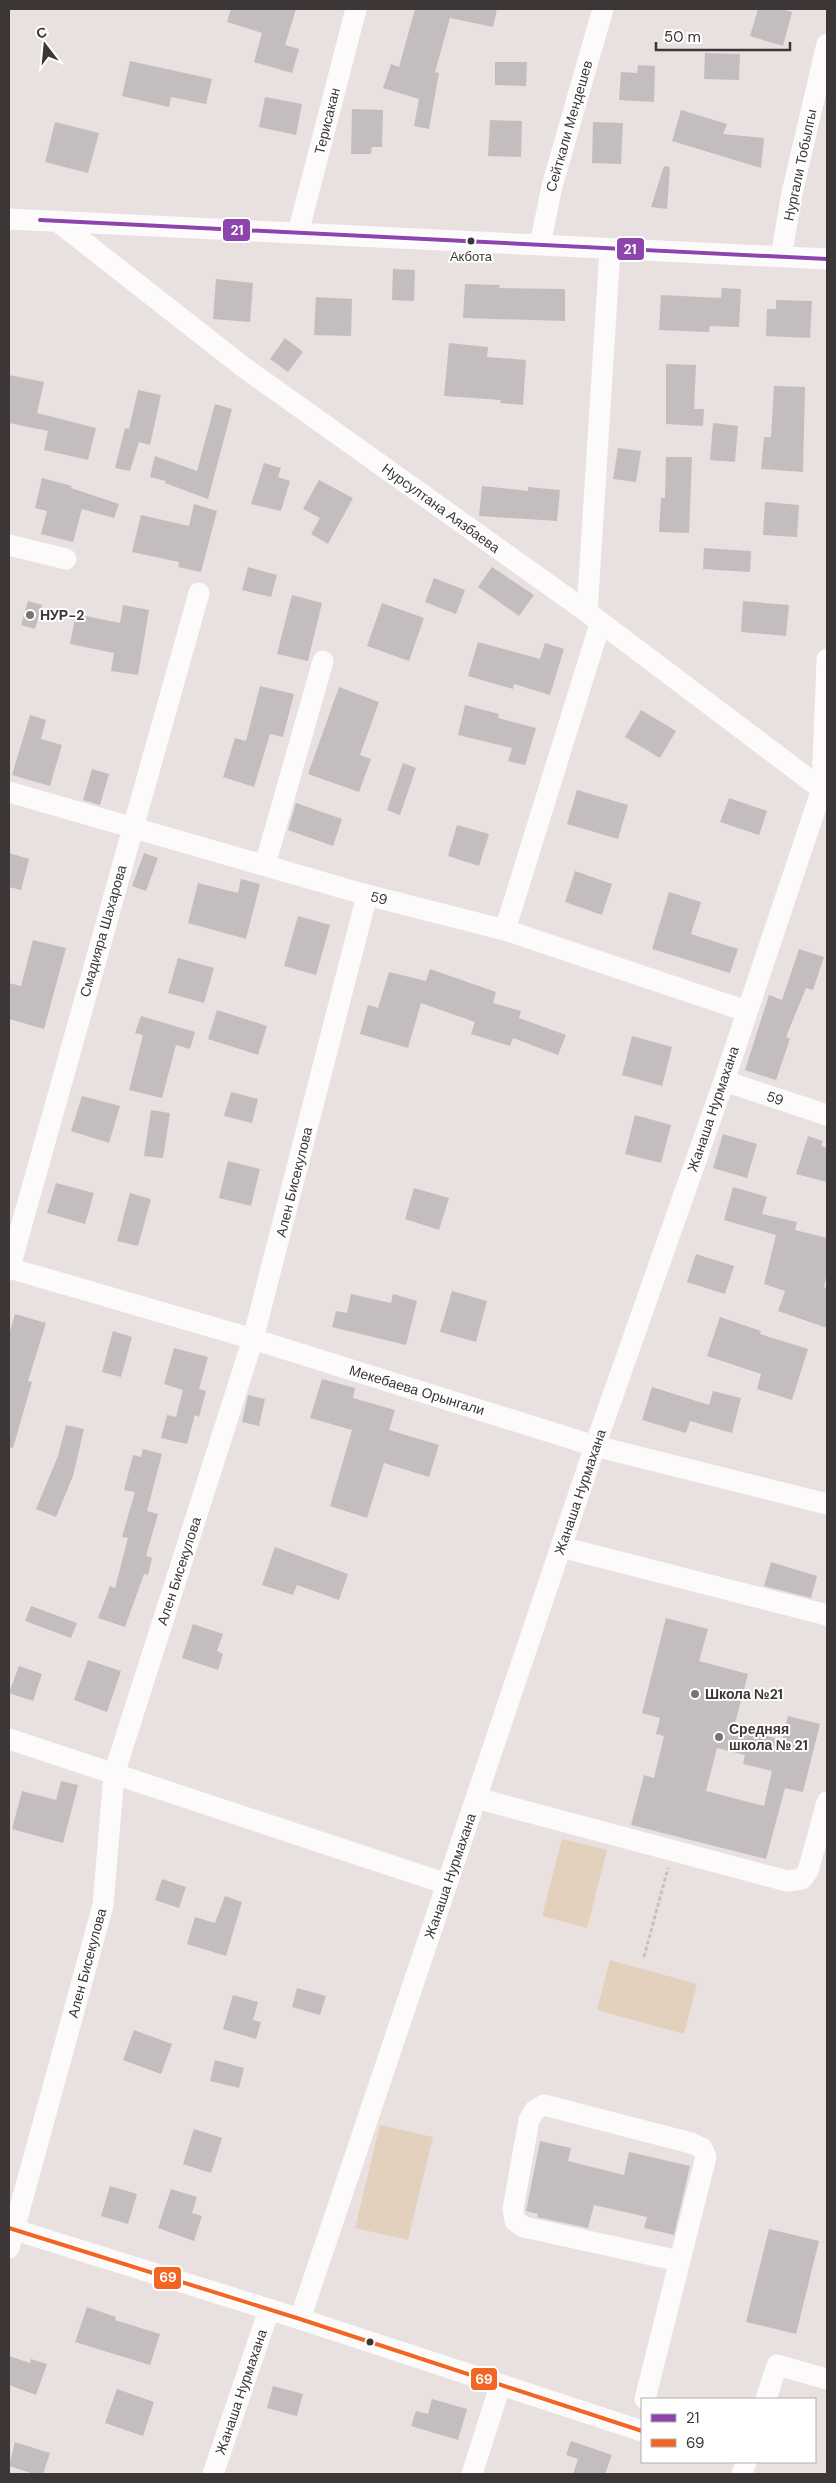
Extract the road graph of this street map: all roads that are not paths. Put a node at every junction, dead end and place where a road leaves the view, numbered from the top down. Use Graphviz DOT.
graph roads {
  1 [pos="356,9"];
  2 [pos="602,9"];
  3 [pos="827,44"];
  4 [pos="9,219"];
  5 [pos="56,221"];
  6 [pos="298,234"];
  7 [pos="540,245"];
  8 [pos="610,250"];
  9 [pos="781,257"];
  10 [pos="827,260"];
  11 [pos="9,545"];
  12 [pos="66,558"];
  13 [pos="199,593"];
  14 [pos="593,618"];
  15 [pos="827,659"];
  16 [pos="323,661"];
  17 [pos="825,791"];
  18 [pos="9,792"];
  19 [pos="132,826"];
  20 [pos="265,865"];
  21 [pos="367,895"];
  22 [pos="505,930"];
  23 [pos="746,1011"];
  24 [pos="724,1081"];
  25 [pos="827,1115"];
  26 [pos="9,1269"];
  27 [pos="253,1339"];
  28 [pos="595,1446"];
  29 [pos="827,1504"];
  30 [pos="561,1547"];
  31 [pos="827,1615"];
  32 [pos="9,1739"];
  33 [pos="114,1774"];
  34 [pos="476,1798"];
  35 [pos="827,1802"];
  36 [pos="447,1884"];
  37 [pos="11,2236"];
  38 [pos="679,2261"];
  39 [pos="269,2310"];
  40 [pos="300,2320"];
  41 [pos="827,2379"];
  42 [pos="500,2386"];
  43 [pos="645,2398"];
  44 [pos="766,2398"];
  45 [pos="640,2430"];
  46 [pos="213,2474"];
  47 [pos="472,2474"];
  1 -- 6 [label="street, Терисакан"];
  2 -- 7 [label="street, Сейткали Мендешев"];
  3 -- 9 [label="street, Нургали Тобылгы"];
  4 -- 5 [label="street"];
  5 -- 6 [label="street"];
  5 -- 14 [label="street, Нурсултана Аязбаева"];
  6 -- 7 [label="street"];
  7 -- 8 [label="street"];
  8 -- 9 [label="street"];
  8 -- 14 [label="street"];
  9 -- 10 [label="street"];
  11 -- 12 [label="street"];
  13 -- 19 [label="street, Смадияра Шахарова"];
  14 -- 17 [label="street, Нурсултана Аязбаева"];
  14 -- 22 [label="street"];
  15 -- 17 [label="street, Жанаша Нурмахана"];
  16 -- 20 [label="street"];
  17 -- 23 [label="street, Жанаша Нурмахана"];
  18 -- 19 [label="street, 59"];
  19 -- 20 [label="street, 59"];
  19 -- 26 [label="street, Смадияра Шахарова"];
  20 -- 21 [label="street, 59"];
  21 -- 22 [label="street, 59"];
  21 -- 27 [label="street, Ален Бисекулова"];
  22 -- 23 [label="street, 59"];
  23 -- 24 [label="street, Жанаша Нурмахана"];
  24 -- 25 [label="street, 59"];
  24 -- 28 [label="street, Жанаша Нурмахана"];
  26 -- 27 [label="street, Мекебаева Орынгали"];
  27 -- 28 [label="street, Мекебаева Орынгали"];
  27 -- 33 [label="street, Ален Бисекулова"];
  28 -- 29 [label="street, Мекебаева Орынгали"];
  28 -- 30 [label="street, Жанаша Нурмахана"];
  30 -- 31 [label="street"];
  30 -- 34 [label="street, Жанаша Нурмахана"];
  32 -- 33 [label="street"];
  33 -- 36 [label="street"];
  33 -- 37 [label="street, Ален Бисекулова"];
  34 -- 35 [label="street"];
  34 -- 36 [label="street, Жанаша Нурмахана"];
  36 -- 40 [label="street, Жанаша Нурмахана"];
  37 -- 39 [label="street"];
  38 -- 38 [label="street"];
  38 -- 43 [label="street"];
  39 -- 40 [label="street"];
  39 -- 46 [label="street, Жанаша Нурмахана"];
  40 -- 42 [label="street"];
  41 -- 44 [label="street"];
  42 -- 45 [label="street"];
  42 -- 47 [label="street"];
}
